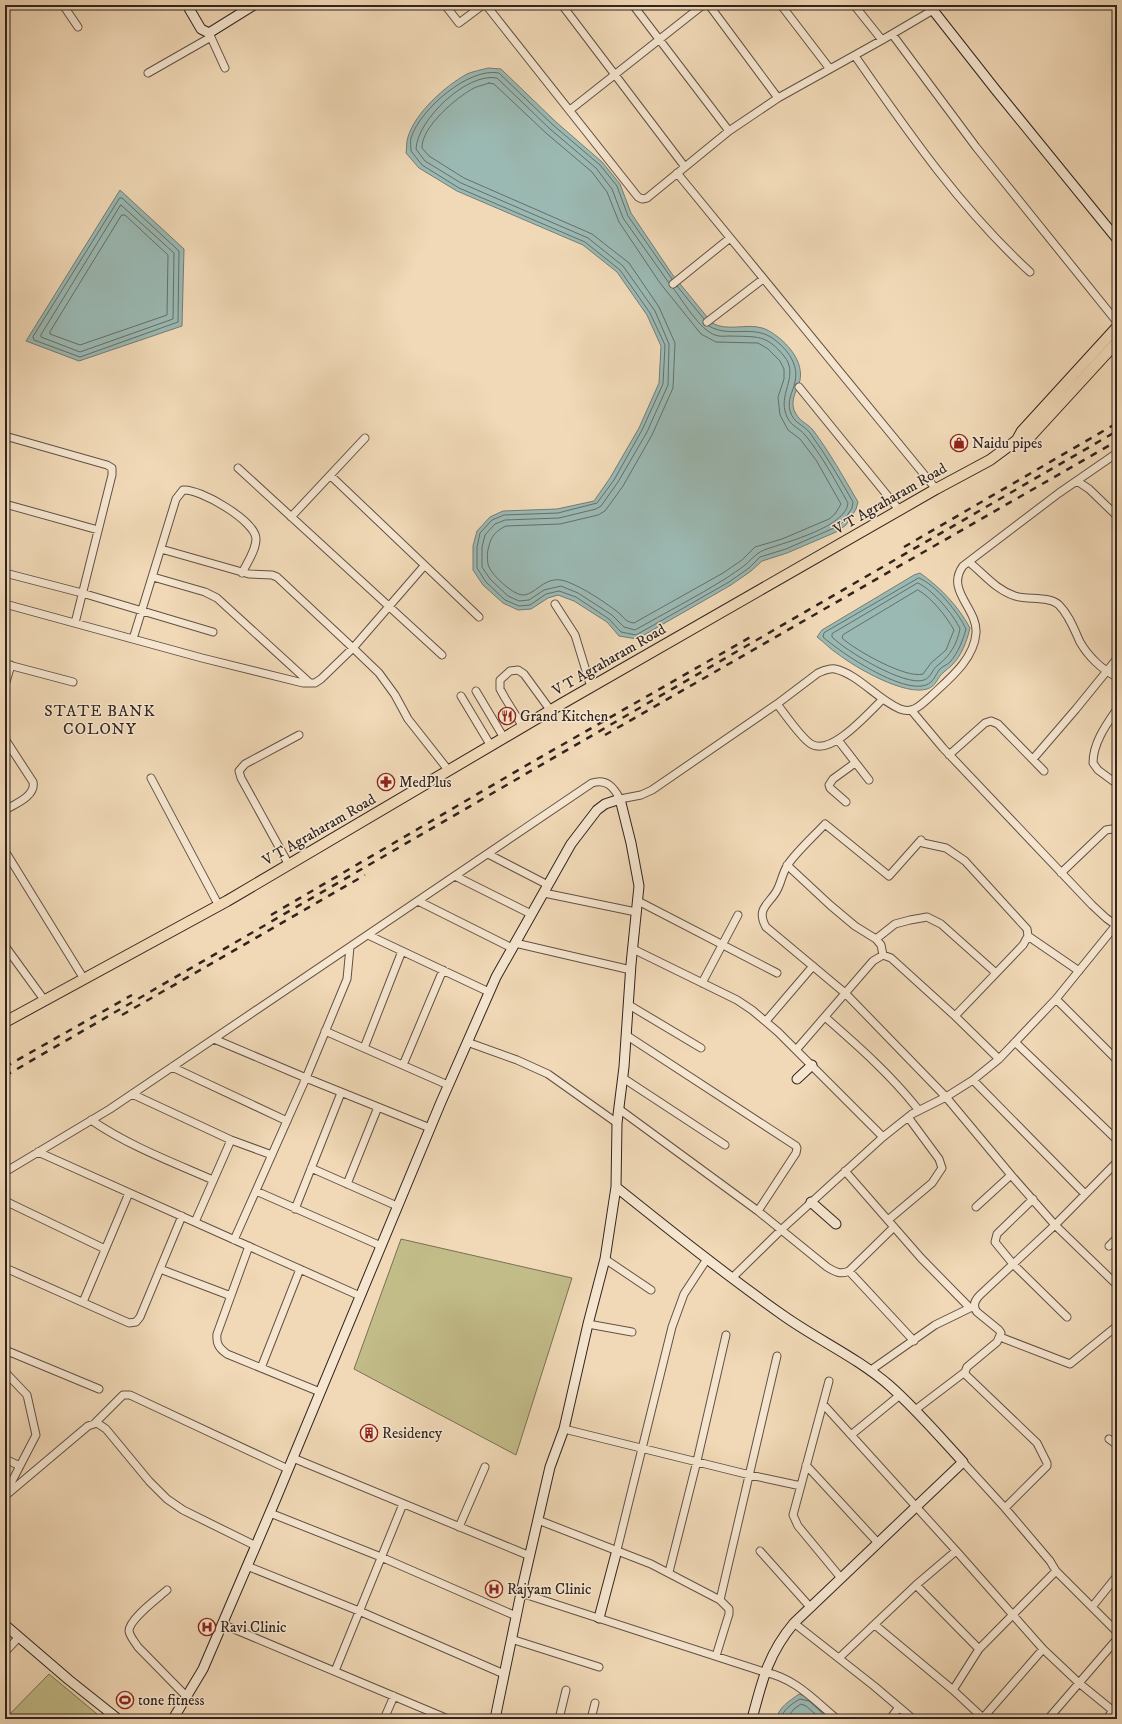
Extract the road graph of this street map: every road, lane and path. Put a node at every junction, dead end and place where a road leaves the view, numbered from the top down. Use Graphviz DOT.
graph roads {
  1 [pos="63,5"];
  2 [pos="187,5"];
  3 [pos="254,5"];
  4 [pos="445,5"];
  5 [pos="483,5"];
  6 [pos="486,5"];
  7 [pos="562,5"];
  8 [pos="633,5"];
  9 [pos="704,5"];
  10 [pos="709,5"];
  11 [pos="781,5"];
  12 [pos="854,5"];
  13 [pos="931,7"];
  14 [pos="78,27"];
  15 [pos="892,34"];
  16 [pos="210,35"];
  17 [pos="659,39"];
  18 [pos="882,40"];
  19 [pos="855,56"];
  20 [pos="225,68"];
  21 [pos="830,69"];
  22 [pos="148,73"];
  23 [pos="614,74"];
  24 [pos="778,98"];
  25 [pos="570,110"];
  26 [pos="729,131"];
  27 [pos="685,166"];
  28 [pos="677,173"];
  29 [pos="730,238"];
  30 [pos="1117,239"];
  31 [pos="1030,272"];
  32 [pos="763,279"];
  33 [pos="673,284"];
  34 [pos="707,322"];
  35 [pos="1117,322"];
  36 [pos="1117,327"];
  37 [pos="1117,342"];
  38 [pos="799,388"];
  39 [pos="5,436"];
  40 [pos="365,438"];
  41 [pos="1017,440"];
  42 [pos="1117,453"];
  43 [pos="238,468"];
  44 [pos="331,476"];
  45 [pos="1077,481"];
  46 [pos="936,489"];
  47 [pos="5,504"];
  48 [pos="900,511"];
  49 [pos="1117,516"];
  50 [pos="291,517"];
  51 [pos="98,530"];
  52 [pos="161,549"];
  53 [pos="969,562"];
  54 [pos="424,566"];
  55 [pos="242,572"];
  56 [pos="5,573"];
  57 [pos="153,577"];
  58 [pos="82,593"];
  59 [pos="5,604"];
  60 [pos="555,604"];
  61 [pos="388,607"];
  62 [pos="142,611"];
  63 [pos="479,617"];
  64 [pos="75,623"];
  65 [pos="213,632"];
  66 [pos="133,639"];
  67 [pos="353,648"];
  68 [pos="442,655"];
  69 [pos="1116,660"];
  70 [pos="8,665"];
  71 [pos="1105,672"];
  72 [pos="1117,677"];
  73 [pos="73,682"];
  74 [pos="310,684"];
  75 [pos="5,685"];
  76 [pos="592,687"];
  77 [pos="476,691"];
  78 [pos="461,696"];
  79 [pos="883,699"];
  80 [pos="777,704"];
  81 [pos="1117,709"];
  82 [pos="550,711"];
  83 [pos="912,711"];
  84 [pos="523,727"];
  85 [pos="299,735"];
  86 [pos="504,738"];
  87 [pos="5,740"];
  88 [pos="838,740"];
  89 [pos="491,746"];
  90 [pos="949,755"];
  91 [pos="1033,760"];
  92 [pos="855,763"];
  93 [pos="449,771"];
  94 [pos="1044,771"];
  95 [pos="151,778"];
  96 [pos="869,780"];
  97 [pos="1117,784"];
  98 [pos="620,799"];
  99 [pos="846,802"];
  100 [pos="5,810"];
  101 [pos="1117,832"];
  102 [pos="5,851"];
  103 [pos="488,854"];
  104 [pos="289,864"];
  105 [pos="787,865"];
  106 [pos="1062,873"];
  107 [pos="455,876"];
  108 [pos="546,889"];
  109 [pos="418,901"];
  110 [pos="638,901"];
  111 [pos="219,906"];
  112 [pos="636,912"];
  113 [pos="531,914"];
  114 [pos="738,915"];
  115 [pos="1117,926"];
  116 [pos="368,934"];
  117 [pos="1028,936"];
  118 [pos="876,939"];
  119 [pos="723,944"];
  120 [pos="5,946"];
  121 [pos="514,946"];
  122 [pos="350,947"];
  123 [pos="633,949"];
  124 [pos="402,951"];
  125 [pos="884,954"];
  126 [pos="814,966"];
  127 [pos="443,970"];
  128 [pos="631,970"];
  129 [pos="1079,971"];
  130 [pos="776,973"];
  131 [pos="996,973"];
  132 [pos="84,979"];
  133 [pos="702,983"];
  134 [pos="489,992"];
  135 [pos="845,993"];
  136 [pos="1056,999"];
  137 [pos="45,1001"];
  138 [pos="629,1005"];
  139 [pos="825,1016"];
  140 [pos="955,1016"];
  141 [pos="766,1021"];
  142 [pos="5,1022"];
  143 [pos="326,1031"];
  144 [pos="626,1035"];
  145 [pos="214,1039"];
  146 [pos="467,1042"];
  147 [pos="1015,1042"];
  148 [pos="364,1048"];
  149 [pos="701,1048"];
  150 [pos="796,1050"];
  151 [pos="999,1059"];
  152 [pos="1117,1060"];
  153 [pos="403,1065"];
  154 [pos="812,1065"];
  155 [pos="172,1067"];
  156 [pos="306,1078"];
  157 [pos="623,1078"];
  158 [pos="798,1079"];
  159 [pos="973,1080"];
  160 [pos="448,1084"];
  161 [pos="341,1093"];
  162 [pos="132,1094"];
  163 [pos="946,1097"];
  164 [pos="378,1107"];
  165 [pos="917,1108"];
  166 [pos="619,1109"];
  167 [pos="908,1117"];
  168 [pos="91,1120"];
  169 [pos="287,1121"];
  170 [pos="617,1123"];
  171 [pos="430,1128"];
  172 [pos="883,1137"];
  173 [pos="231,1140"];
  174 [pos="1117,1140"];
  175 [pos="725,1145"];
  176 [pos="38,1152"];
  177 [pos="272,1155"];
  178 [pos="1117,1162"];
  179 [pos="311,1168"];
  180 [pos="845,1170"];
  181 [pos="5,1172"];
  182 [pos="1011,1175"];
  183 [pos="214,1180"];
  184 [pos="347,1184"];
  185 [pos="616,1187"];
  186 [pos="256,1191"];
  187 [pos="129,1193"];
  188 [pos="1085,1194"];
  189 [pos="1033,1199"];
  190 [pos="5,1201"];
  191 [pos="811,1202"];
  192 [pos="398,1206"];
  193 [pos="976,1207"];
  194 [pos="296,1209"];
  195 [pos="758,1211"];
  196 [pos="182,1216"];
  197 [pos="888,1220"];
  198 [pos="195,1222"];
  199 [pos="836,1224"];
  200 [pos="1056,1225"];
  201 [pos="894,1227"];
  202 [pos="782,1229"];
  203 [pos="1117,1238"];
  204 [pos="234,1240"];
  205 [pos="249,1246"];
  206 [pos="381,1246"];
  207 [pos="1109,1246"];
  208 [pos="106,1249"];
  209 [pos="707,1259"];
  210 [pos="605,1260"];
  211 [pos="1013,1264"];
  212 [pos="160,1269"];
  213 [pos="300,1269"];
  214 [pos="10,1270"];
  215 [pos="849,1271"];
  216 [pos="732,1278"];
  217 [pos="1117,1285"];
  218 [pos="651,1290"];
  219 [pos="231,1296"];
  220 [pos="360,1296"];
  221 [pos="83,1302"];
  222 [pos="972,1307"];
  223 [pos="1067,1317"];
  224 [pos="588,1324"];
  225 [pos="1117,1326"];
  226 [pos="632,1332"];
  227 [pos="726,1335"];
  228 [pos="1000,1337"];
  229 [pos="914,1341"];
  230 [pos="5,1350"];
  231 [pos="777,1356"];
  232 [pos="261,1368"];
  233 [pos="871,1370"];
  234 [pos="5,1372"];
  235 [pos="965,1372"];
  236 [pos="829,1381"];
  237 [pos="99,1389"];
  238 [pos="320,1392"];
  239 [pos="900,1395"];
  240 [pos="823,1404"];
  241 [pos="915,1410"];
  242 [pos="95,1423"];
  243 [pos="564,1430"];
  244 [pos="851,1435"];
  245 [pos="1110,1439"];
  246 [pos="1117,1445"];
  247 [pos="643,1448"];
  248 [pos="293,1458"];
  249 [pos="5,1459"];
  250 [pos="697,1462"];
  251 [pos="963,1462"];
  252 [pos="806,1465"];
  253 [pos="20,1466"];
  254 [pos="485,1467"];
  255 [pos="288,1470"];
  256 [pos="750,1475"];
  257 [pos="801,1486"];
  258 [pos="5,1488"];
  259 [pos="5,1496"];
  260 [pos="403,1504"];
  261 [pos="916,1506"];
  262 [pos="1005,1508"];
  263 [pos="270,1513"];
  264 [pos="538,1520"];
  265 [pos="459,1527"];
  266 [pos="878,1543"];
  267 [pos="256,1546"];
  268 [pos="617,1550"];
  269 [pos="956,1550"];
  270 [pos="760,1551"];
  271 [pos="530,1556"];
  272 [pos="381,1558"];
  273 [pos="247,1566"];
  274 [pos="1056,1571"];
  275 [pos="669,1572"];
  276 [pos="1117,1576"];
  277 [pos="841,1578"];
  278 [pos="916,1585"];
  279 [pos="167,1590"];
  280 [pos="521,1593"];
  281 [pos="720,1600"];
  282 [pos="1092,1606"];
  283 [pos="811,1608"];
  284 [pos="359,1611"];
  285 [pos="516,1616"];
  286 [pos="1013,1616"];
  287 [pos="600,1618"];
  288 [pos="794,1623"];
  289 [pos="222,1624"];
  290 [pos="5,1625"];
  291 [pos="875,1625"];
  292 [pos="1117,1632"];
  293 [pos="19,1637"];
  294 [pos="511,1639"];
  295 [pos="1117,1639"];
  296 [pos="979,1649"];
  297 [pos="1043,1649"];
  298 [pos="5,1652"];
  299 [pos="716,1656"];
  300 [pos="840,1658"];
  301 [pos="599,1667"];
  302 [pos="335,1672"];
  303 [pos="764,1672"];
  304 [pos="504,1674"];
  305 [pos="1079,1683"];
  306 [pos="566,1690"];
  307 [pos="953,1690"];
  308 [pos="186,1696"];
  309 [pos="394,1696"];
  310 [pos="595,1704"];
  311 [pos="899,1708"];
  312 [pos="1115,1712"];
  313 [pos="443,1718"];
  314 [pos="118,1719"];
  315 [pos="173,1719"];
  316 [pos="384,1719"];
  317 [pos="494,1719"];
  318 [pos="559,1719"];
  319 [pos="591,1719"];
  320 [pos="752,1719"];
  321 [pos="837,1719"];
  322 [pos="890,1719"];
  323 [pos="913,1719"];
  324 [pos="982,1719"];
  325 [pos="1048,1719"];
  326 [pos="1107,1719"];
  1 -- 14 [label="street"];
  2 -- 16 [label="street"];
  3 -- 16 [label="street"];
  4 -- 5 [label="street"];
  6 -- 25 [label="street"];
  7 -- 23 [label="street"];
  8 -- 17 [label="street"];
  9 -- 17 [label="street"];
  10 -- 24 [label="street"];
  11 -- 21 [label="street"];
  12 -- 18 [label="street"];
  13 -- 15 [label="street"];
  13 -- 30 [label="street"];
  15 -- 18 [label="street"];
  15 -- 35 [label="street"];
  16 -- 20 [label="street"];
  16 -- 22 [label="street"];
  17 -- 23 [label="street"];
  17 -- 26 [label="street"];
  18 -- 19 [label="street"];
  19 -- 21 [label="street"];
  19 -- 31 [label="street"];
  21 -- 24 [label="street"];
  23 -- 25 [label="street"];
  23 -- 27 [label="street"];
  24 -- 26 [label="street"];
  25 -- 28 [label="street"];
  26 -- 27 [label="street"];
  27 -- 28 [label="street"];
  28 -- 29 [label="street"];
  29 -- 32 [label="street"];
  29 -- 33 [label="street"];
  32 -- 34 [label="street"];
  32 -- 46 [label="street"];
  36 -- 41 [label="main road, V T Agraharam Road"];
  37 -- 41 [label="main road, V T Agraharam Road"];
  38 -- 48 [label="street"];
  39 -- 51 [label="street"];
  40 -- 44 [label="street"];
  41 -- 46 [label="main road, V T Agraharam Road"];
  42 -- 45 [label="street"];
  43 -- 50 [label="street"];
  44 -- 50 [label="street"];
  44 -- 54 [label="street"];
  45 -- 49 [label="street"];
  45 -- 53 [label="street"];
  46 -- 48 [label="main road, V T Agraharam Road"];
  47 -- 51 [label="street"];
  48 -- 76 [label="main road, V T Agraharam Road"];
  50 -- 61 [label="street"];
  51 -- 58 [label="street"];
  52 -- 55 [label="street"];
  52 -- 55 [label="street"];
  52 -- 57 [label="street"];
  53 -- 71 [label="street"];
  53 -- 83 [label="street"];
  54 -- 61 [label="street"];
  54 -- 63 [label="street"];
  55 -- 67 [label="street"];
  56 -- 58 [label="street"];
  57 -- 62 [label="street"];
  57 -- 74 [label="street"];
  58 -- 62 [label="street"];
  58 -- 64 [label="street"];
  59 -- 64 [label="street"];
  60 -- 76 [label="street"];
  61 -- 67 [label="street"];
  61 -- 68 [label="street"];
  62 -- 65 [label="street"];
  62 -- 66 [label="street"];
  64 -- 66 [label="street"];
  66 -- 74 [label="street"];
  67 -- 74 [label="street"];
  67 -- 93 [label="street"];
  69 -- 71 [label="street"];
  70 -- 73 [label="street"];
  70 -- 75 [label="street"];
  71 -- 72 [label="street"];
  71 -- 91 [label="street"];
  76 -- 82 [label="main road, V T Agraharam Road"];
  77 -- 86 [label="street"];
  78 -- 89 [label="street"];
  79 -- 80 [label="street"];
  79 -- 83 [label="street"];
  79 -- 88 [label="street"];
  80 -- 88 [label="street"];
  80 -- 98 [label="street"];
  81 -- 97 [label="street"];
  82 -- 84 [label="main road, V T Agraharam Road"];
  82 -- 84 [label="street"];
  83 -- 90 [label="street"];
  84 -- 86 [label="main road, V T Agraharam Road"];
  85 -- 104 [label="street"];
  86 -- 89 [label="main road, V T Agraharam Road"];
  87 -- 100 [label="street"];
  88 -- 92 [label="street"];
  89 -- 93 [label="main road, V T Agraharam Road"];
  90 -- 91 [label="street"];
  90 -- 106 [label="street"];
  91 -- 94 [label="street"];
  92 -- 96 [label="street"];
  92 -- 99 [label="street"];
  93 -- 104 [label="main road, V T Agraharam Road"];
  95 -- 111 [label="street"];
  98 -- 103 [label="street"];
  98 -- 108 [label="street"];
  98 -- 110 [label="street"];
  101 -- 106 [label="street"];
  102 -- 132 [label="street"];
  103 -- 107 [label="street"];
  103 -- 108 [label="street"];
  104 -- 111 [label="main road, V T Agraharam Road"];
  105 -- 117 [label="street"];
  105 -- 118 [label="street"];
  105 -- 126 [label="street"];
  106 -- 115 [label="street"];
  107 -- 109 [label="street"];
  107 -- 113 [label="street"];
  108 -- 112 [label="street"];
  108 -- 113 [label="street"];
  109 -- 116 [label="street"];
  109 -- 121 [label="street"];
  110 -- 112 [label="street"];
  110 -- 119 [label="street"];
  111 -- 132 [label="main road, V T Agraharam Road"];
  112 -- 123 [label="street"];
  113 -- 121 [label="street"];
  114 -- 119 [label="street"];
  115 -- 129 [label="street"];
  116 -- 122 [label="street"];
  116 -- 124 [label="street"];
  117 -- 129 [label="street"];
  117 -- 131 [label="street"];
  118 -- 125 [label="street"];
  118 -- 131 [label="street"];
  119 -- 130 [label="street"];
  119 -- 133 [label="street"];
  120 -- 137 [label="street"];
  121 -- 128 [label="street"];
  121 -- 134 [label="street"];
  122 -- 143 [label="street"];
  122 -- 145 [label="street"];
  123 -- 128 [label="street"];
  123 -- 133 [label="street"];
  124 -- 127 [label="street"];
  124 -- 148 [label="street"];
  125 -- 135 [label="street"];
  125 -- 140 [label="street"];
  126 -- 135 [label="street"];
  126 -- 141 [label="street"];
  127 -- 134 [label="street"];
  127 -- 153 [label="street"];
  128 -- 138 [label="street"];
  129 -- 136 [label="street"];
  131 -- 140 [label="street"];
  132 -- 137 [label="main road, V T Agraharam Road"];
  133 -- 141 [label="street"];
  134 -- 146 [label="street"];
  135 -- 139 [label="street"];
  135 -- 163 [label="street"];
  136 -- 147 [label="street"];
  136 -- 152 [label="street"];
  137 -- 142 [label="main road, V T Agraharam Road"];
  138 -- 144 [label="street"];
  138 -- 149 [label="street"];
  139 -- 150 [label="street"];
  139 -- 165 [label="street"];
  140 -- 151 [label="street"];
  141 -- 150 [label="street"];
  143 -- 148 [label="street"];
  143 -- 156 [label="street"];
  144 -- 157 [label="street"];
  144 -- 195 [label="street"];
  145 -- 155 [label="street"];
  145 -- 156 [label="street"];
  146 -- 160 [label="street"];
  146 -- 170 [label="street"];
  147 -- 151 [label="street"];
  147 -- 174 [label="street"];
  148 -- 153 [label="street"];
  150 -- 154 [label="street"];
  151 -- 159 [label="street"];
  153 -- 160 [label="street"];
  154 -- 158 [label="street"];
  154 -- 172 [label="street"];
  155 -- 162 [label="street"];
  155 -- 169 [label="street"];
  156 -- 161 [label="street"];
  156 -- 169 [label="street"];
  157 -- 166 [label="street"];
  157 -- 175 [label="street"];
  159 -- 163 [label="street"];
  159 -- 188 [label="street"];
  160 -- 171 [label="street"];
  161 -- 164 [label="street"];
  161 -- 179 [label="street"];
  162 -- 168 [label="street"];
  162 -- 173 [label="street"];
  163 -- 167 [label="street"];
  163 -- 182 [label="street"];
  164 -- 171 [label="street"];
  164 -- 184 [label="street"];
  166 -- 170 [label="street"];
  166 -- 195 [label="street"];
  167 -- 172 [label="street"];
  167 -- 197 [label="street"];
  168 -- 176 [label="street"];
  168 -- 183 [label="street"];
  169 -- 177 [label="street"];
  170 -- 185 [label="street"];
  171 -- 192 [label="street"];
  172 -- 180 [label="street"];
  173 -- 177 [label="street"];
  173 -- 183 [label="street"];
  176 -- 181 [label="street"];
  176 -- 187 [label="street"];
  177 -- 186 [label="street"];
  178 -- 188 [label="street"];
  179 -- 184 [label="street"];
  179 -- 194 [label="street"];
  180 -- 191 [label="street"];
  180 -- 197 [label="street"];
  182 -- 189 [label="street"];
  182 -- 193 [label="street"];
  183 -- 198 [label="street"];
  184 -- 192 [label="street"];
  185 -- 209 [label="street"];
  185 -- 210 [label="street"];
  186 -- 194 [label="street"];
  186 -- 204 [label="street"];
  187 -- 196 [label="street"];
  187 -- 208 [label="street"];
  188 -- 200 [label="street"];
  189 -- 200 [label="street"];
  189 -- 211 [label="street"];
  190 -- 208 [label="street"];
  191 -- 199 [label="street"];
  191 -- 202 [label="street"];
  192 -- 206 [label="street"];
  194 -- 206 [label="street"];
  195 -- 202 [label="street"];
  196 -- 198 [label="street"];
  196 -- 212 [label="street"];
  197 -- 201 [label="street"];
  198 -- 204 [label="street"];
  200 -- 211 [label="street"];
  200 -- 217 [label="street"];
  201 -- 215 [label="street"];
  201 -- 222 [label="street"];
  202 -- 215 [label="street"];
  202 -- 216 [label="street"];
  203 -- 207 [label="street"];
  204 -- 205 [label="street"];
  205 -- 213 [label="street"];
  205 -- 219 [label="street"];
  206 -- 220 [label="street"];
  208 -- 221 [label="street"];
  209 -- 216 [label="street"];
  209 -- 247 [label="street"];
  210 -- 218 [label="street"];
  210 -- 224 [label="street"];
  211 -- 222 [label="street"];
  211 -- 223 [label="street"];
  212 -- 219 [label="street"];
  212 -- 221 [label="street"];
  213 -- 220 [label="street"];
  213 -- 232 [label="street"];
  214 -- 221 [label="street"];
  215 -- 229 [label="street"];
  216 -- 233 [label="street"];
  219 -- 232 [label="street"];
  220 -- 238 [label="street"];
  222 -- 228 [label="street"];
  222 -- 229 [label="street"];
  224 -- 226 [label="street"];
  224 -- 243 [label="street"];
  225 -- 228 [label="street"];
  227 -- 250 [label="street"];
  228 -- 235 [label="street"];
  229 -- 233 [label="street"];
  230 -- 237 [label="street"];
  231 -- 256 [label="street"];
  232 -- 238 [label="street"];
  233 -- 239 [label="street"];
  234 -- 253 [label="street"];
  235 -- 241 [label="street"];
  235 -- 262 [label="street"];
  236 -- 240 [label="street"];
  238 -- 248 [label="street"];
  239 -- 241 [label="street"];
  239 -- 244 [label="street"];
  240 -- 244 [label="street"];
  240 -- 252 [label="street"];
  241 -- 251 [label="street"];
  242 -- 255 [label="street"];
  242 -- 259 [label="street"];
  242 -- 267 [label="street"];
  243 -- 247 [label="street"];
  243 -- 264 [label="street"];
  244 -- 261 [label="street"];
  245 -- 246 [label="street"];
  247 -- 250 [label="street"];
  247 -- 268 [label="street"];
  248 -- 255 [label="street"];
  248 -- 260 [label="street"];
  249 -- 253 [label="street"];
  250 -- 256 [label="street"];
  250 -- 275 [label="street"];
  251 -- 261 [label="street"];
  251 -- 262 [label="street"];
  252 -- 257 [label="street"];
  252 -- 266 [label="street"];
  253 -- 258 [label="street"];
  254 -- 265 [label="street"];
  255 -- 263 [label="street"];
  256 -- 257 [label="street"];
  256 -- 281 [label="street"];
  257 -- 277 [label="street"];
  260 -- 265 [label="street"];
  260 -- 272 [label="street"];
  261 -- 266 [label="street"];
  261 -- 269 [label="street"];
  262 -- 274 [label="street"];
  263 -- 267 [label="street"];
  263 -- 272 [label="street"];
  264 -- 268 [label="street"];
  264 -- 271 [label="street"];
  265 -- 271 [label="street"];
  266 -- 277 [label="street"];
  267 -- 273 [label="street"];
  268 -- 275 [label="street"];
  268 -- 287 [label="street"];
  269 -- 278 [label="street"];
  269 -- 286 [label="street"];
  270 -- 283 [label="street"];
  271 -- 280 [label="street"];
  272 -- 284 [label="street"];
  272 -- 285 [label="street"];
  273 -- 284 [label="street"];
  273 -- 289 [label="street"];
  274 -- 282 [label="street"];
  274 -- 286 [label="street"];
  275 -- 281 [label="street"];
  276 -- 282 [label="street"];
  277 -- 283 [label="street"];
  278 -- 291 [label="street"];
  278 -- 296 [label="street"];
  279 -- 308 [label="street"];
  280 -- 285 [label="street"];
  280 -- 287 [label="street"];
  281 -- 299 [label="street"];
  282 -- 292 [label="street"];
  283 -- 288 [label="street"];
  284 -- 302 [label="street"];
  284 -- 304 [label="street"];
  285 -- 294 [label="street"];
  286 -- 296 [label="street"];
  286 -- 297 [label="street"];
  287 -- 299 [label="street"];
  288 -- 300 [label="street"];
  288 -- 303 [label="street"];
  289 -- 302 [label="street"];
  289 -- 308 [label="street"];
  290 -- 293 [label="street"];
  291 -- 300 [label="street"];
  291 -- 307 [label="street"];
  293 -- 298 [label="street"];
  293 -- 314 [label="street"];
  294 -- 301 [label="street"];
  294 -- 304 [label="street"];
  295 -- 305 [label="street"];
  296 -- 307 [label="street"];
  297 -- 305 [label="street"];
  297 -- 324 [label="street"];
  299 -- 303 [label="street"];
  300 -- 311 [label="street"];
  302 -- 309 [label="street"];
  303 -- 320 [label="street"];
  303 -- 321 [label="street"];
  304 -- 317 [label="street"];
  305 -- 312 [label="street"];
  305 -- 325 [label="street"];
  306 -- 318 [label="street"];
  307 -- 324 [label="street"];
  308 -- 315 [label="street"];
  309 -- 313 [label="street"];
  309 -- 316 [label="street"];
  310 -- 319 [label="street"];
  311 -- 322 [label="street"];
  311 -- 323 [label="street"];
  312 -- 326 [label="street"];
}
